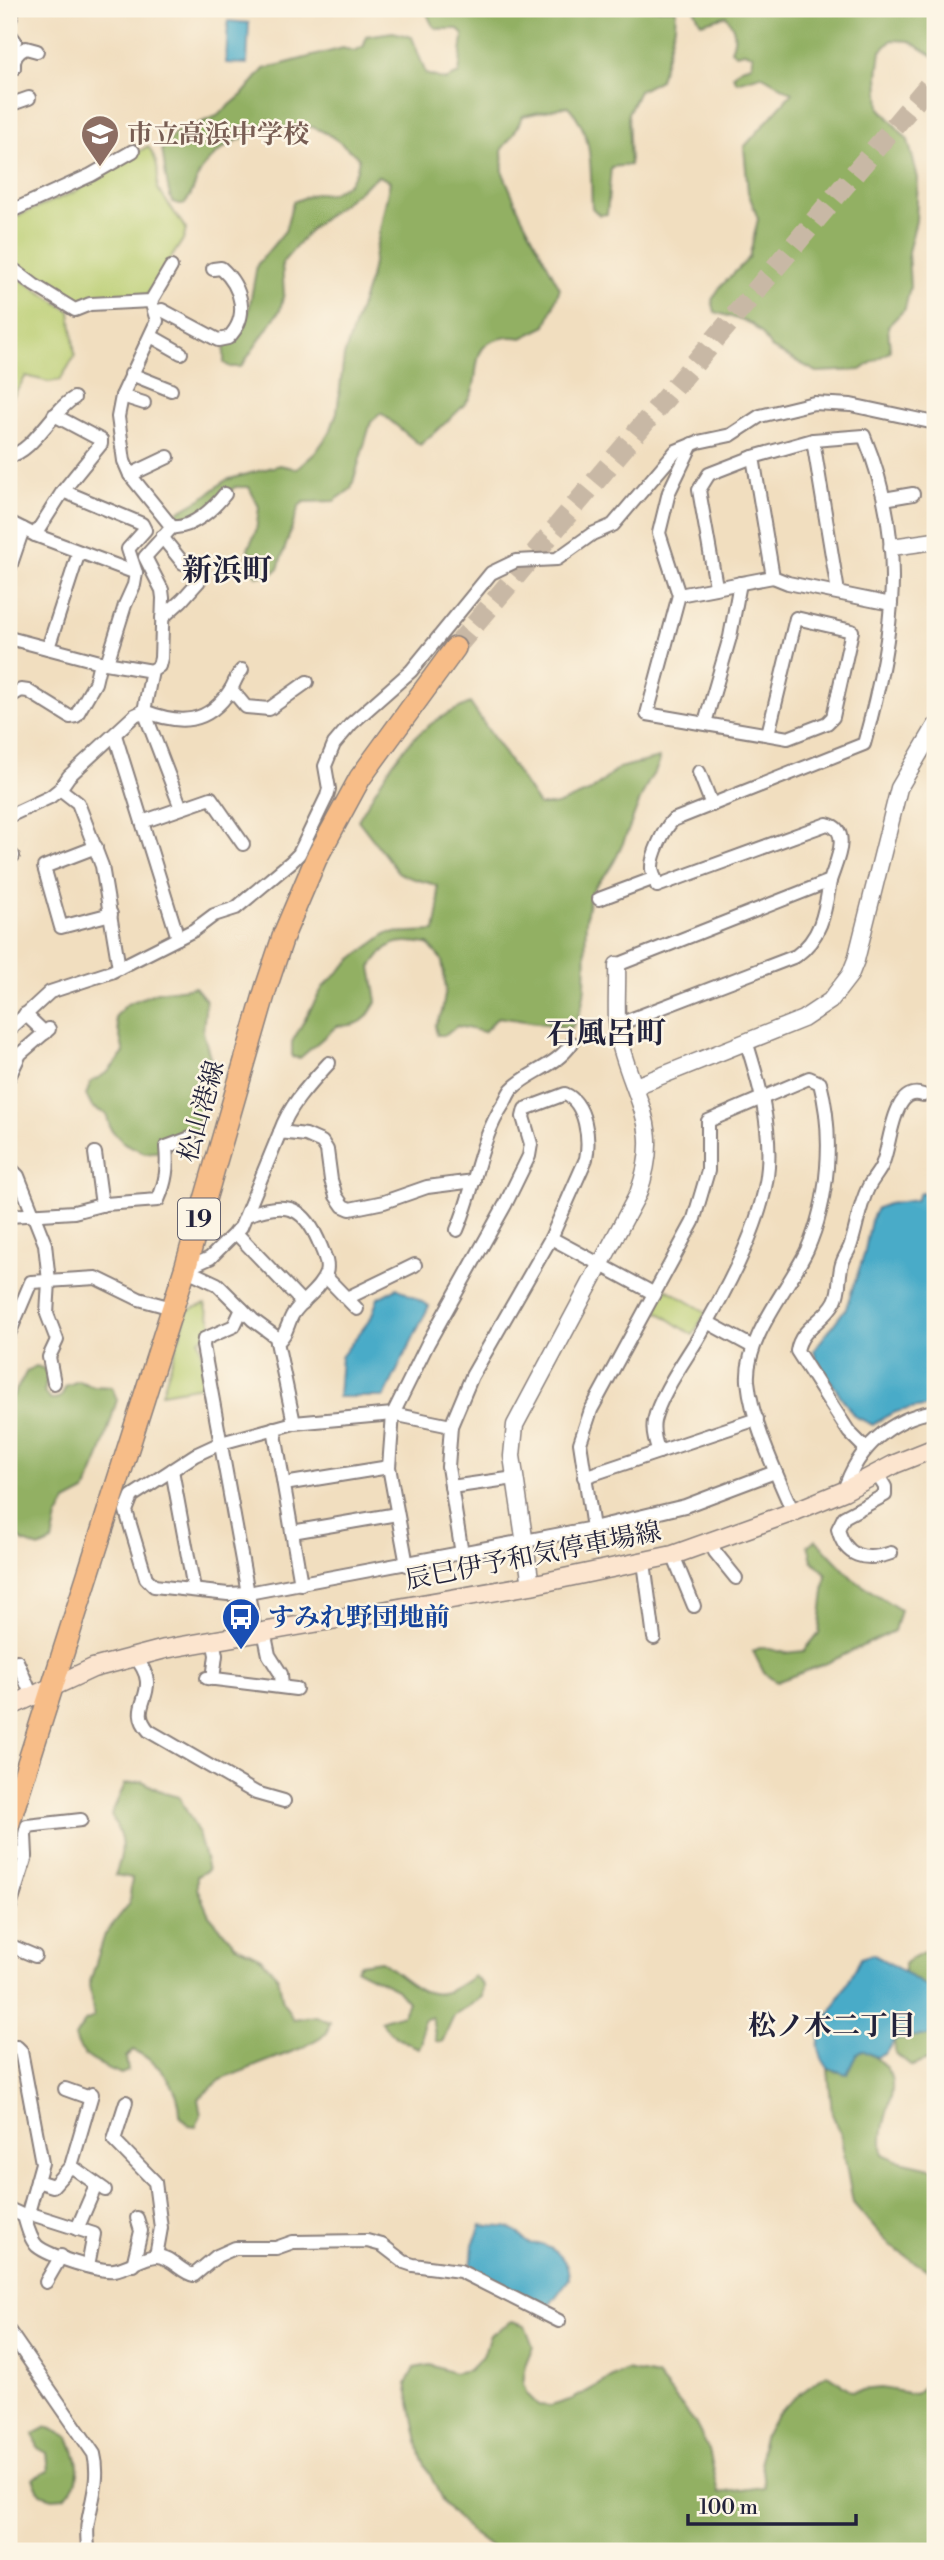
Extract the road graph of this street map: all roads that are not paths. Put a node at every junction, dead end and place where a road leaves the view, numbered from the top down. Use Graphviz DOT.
graph roads {
  1 [pos="13,9"];
  2 [pos="9,23"];
  3 [pos="9,38"];
  4 [pos="9,50"];
  5 [pos="37,51"];
  6 [pos="9,69"];
  7 [pos="29,98"];
  8 [pos="9,106"];
  9 [pos="133,152"];
  10 [pos="9,212"];
  11 [pos="9,266"];
  12 [pos="171,267"];
  13 [pos="213,269"];
  14 [pos="153,306"];
  15 [pos="151,336"];
  16 [pos="181,353"];
  17 [pos="131,373"];
  18 [pos="171,390"];
  19 [pos="122,396"];
  20 [pos="74,398"];
  21 [pos="144,403"];
  22 [pos="866,410"];
  23 [pos="54,415"];
  24 [pos="935,423"];
  25 [pos="864,436"];
  26 [pos="813,440"];
  27 [pos="692,443"];
  28 [pos="9,457"];
  29 [pos="168,457"];
  30 [pos="753,457"];
  31 [pos="130,475"];
  32 [pos="63,491"];
  33 [pos="225,494"];
  34 [pos="913,494"];
  35 [pos="884,499"];
  36 [pos="172,527"];
  37 [pos="21,528"];
  38 [pos="162,537"];
  39 [pos="935,541"];
  40 [pos="9,544"];
  41 [pos="892,547"];
  42 [pos="79,552"];
  43 [pos="183,563"];
  44 [pos="9,570"];
  45 [pos="136,573"];
  46 [pos="773,577"];
  47 [pos="198,581"];
  48 [pos="740,583"];
  49 [pos="716,586"];
  50 [pos="838,592"];
  51 [pos="679,595"];
  52 [pos="891,604"];
  53 [pos="162,618"];
  54 [pos="9,638"];
  55 [pos="48,648"];
  56 [pos="455,648"];
  57 [pos="104,663"];
  58 [pos="242,670"];
  59 [pos="152,671"];
  60 [pos="307,682"];
  61 [pos="230,689"];
  62 [pos="9,697"];
  63 [pos="144,711"];
  64 [pos="705,723"];
  65 [pos="935,727"];
  66 [pos="768,734"];
  67 [pos="115,735"];
  68 [pos="699,772"];
  69 [pos="60,789"];
  70 [pos="712,805"];
  71 [pos="181,808"];
  72 [pos="9,816"];
  73 [pos="142,822"];
  74 [pos="243,844"];
  75 [pos="96,847"];
  76 [pos="655,878"];
  77 [pos="830,881"];
  78 [pos="599,898"];
  79 [pos="111,914"];
  80 [pos="178,938"];
  81 [pos="617,965"];
  82 [pos="119,968"];
  83 [pos="25,1014"];
  84 [pos="619,1024"];
  85 [pos="9,1030"];
  86 [pos="746,1041"];
  87 [pos="572,1043"];
  88 [pos="329,1063"];
  89 [pos="9,1077"];
  90 [pos="636,1086"];
  91 [pos="923,1095"];
  92 [pos="762,1097"];
  93 [pos="280,1132"];
  94 [pos="190,1138"];
  95 [pos="95,1153"];
  96 [pos="9,1167"];
  97 [pos="474,1181"];
  98 [pos="102,1205"];
  99 [pos="35,1214"];
  100 [pos="247,1215"];
  101 [pos="9,1216"];
  102 [pos="457,1230"];
  103 [pos="235,1232"];
  104 [pos="551,1238"];
  105 [pos="600,1264"];
  106 [pos="415,1265"];
  107 [pos="185,1269"];
  108 [pos="325,1276"];
  109 [pos="49,1281"];
  110 [pos="653,1293"];
  111 [pos="346,1298"];
  112 [pos="303,1303"];
  113 [pos="172,1308"];
  114 [pos="242,1309"];
  115 [pos="357,1309"];
  116 [pos="707,1322"];
  117 [pos="9,1334"];
  118 [pos="277,1342"];
  119 [pos="754,1347"];
  120 [pos="54,1383"];
  121 [pos="935,1411"];
  122 [pos="393,1413"];
  123 [pos="757,1419"];
  124 [pos="294,1423"];
  125 [pos="451,1426"];
  126 [pos="274,1428"];
  127 [pos="221,1443"];
  128 [pos="935,1448"];
  129 [pos="866,1449"];
  130 [pos="659,1452"];
  131 [pos="389,1467"];
  132 [pos="172,1470"];
  133 [pos="775,1472"];
  134 [pos="877,1474"];
  135 [pos="584,1477"];
  136 [pos="515,1478"];
  137 [pos="284,1484"];
  138 [pos="451,1487"];
  139 [pos="844,1491"];
  140 [pos="793,1512"];
  141 [pos="397,1514"];
  142 [pos="593,1528"];
  143 [pos="292,1532"];
  144 [pos="525,1541"];
  145 [pos="711,1542"];
  146 [pos="891,1553"];
  147 [pos="462,1554"];
  148 [pos="673,1555"];
  149 [pos="644,1562"];
  150 [pos="407,1565"];
  151 [pos="736,1578"];
  152 [pos="301,1584"];
  153 [pos="531,1585"];
  154 [pos="194,1590"];
  155 [pos="248,1593"];
  156 [pos="694,1606"];
  157 [pos="259,1632"];
  158 [pos="654,1638"];
  159 [pos="214,1640"];
  160 [pos="134,1656"];
  161 [pos="9,1665"];
  162 [pos="282,1687"];
  163 [pos="296,1689"];
  164 [pos="42,1691"];
  165 [pos="9,1707"];
  166 [pos="284,1801"];
  167 [pos="81,1820"];
  168 [pos="9,1823"];
  169 [pos="9,1850"];
  170 [pos="26,1856"];
  171 [pos="10,1901"];
  172 [pos="9,1945"];
  173 [pos="36,1956"];
  174 [pos="9,2047"];
  175 [pos="65,2089"];
  176 [pos="126,2102"];
  177 [pos="71,2166"];
  178 [pos="37,2182"];
  179 [pos="9,2209"];
  180 [pos="26,2215"];
  181 [pos="137,2218"];
  182 [pos="77,2229"];
  183 [pos="61,2256"];
  184 [pos="156,2256"];
  185 [pos="132,2265"];
  186 [pos="88,2266"];
  187 [pos="46,2283"];
  188 [pos="559,2321"];
  189 [pos="9,2331"];
  190 [pos="88,2551"];
  1 -- 2 [label="street"];
  3 -- 4 [label="street"];
  5 -- 6 [label="street"];
  7 -- 8 [label="street"];
  9 -- 10 [label="street"];
  11 -- 14 [label="street"];
  12 -- 14 [label="street"];
  13 -- 14 [label="street"];
  14 -- 15 [label="street"];
  15 -- 16 [label="street"];
  15 -- 17 [label="street"];
  17 -- 18 [label="street"];
  17 -- 19 [label="street"];
  19 -- 21 [label="street"];
  19 -- 31 [label="street"];
  20 -- 23 [label="street"];
  22 -- 24 [label="street"];
  22 -- 25 [label="street"];
  22 -- 27 [label="street"];
  23 -- 28 [label="street"];
  23 -- 32 [label="street"];
  25 -- 26 [label="street"];
  25 -- 35 [label="street"];
  26 -- 30 [label="street"];
  26 -- 50 [label="street"];
  27 -- 51 [label="street"];
  27 -- 80 [label="street"];
  29 -- 31 [label="street"];
  30 -- 46 [label="street"];
  30 -- 49 [label="street"];
  31 -- 36 [label="street"];
  32 -- 37 [label="street"];
  32 -- 45 [label="street"];
  33 -- 36 [label="street"];
  34 -- 35 [label="street"];
  35 -- 41 [label="street"];
  36 -- 38 [label="street"];
  37 -- 40 [label="street"];
  37 -- 42 [label="street"];
  37 -- 44 [label="street"];
  38 -- 43 [label="street"];
  38 -- 53 [label="street"];
  39 -- 41 [label="street"];
  41 -- 52 [label="street"];
  42 -- 45 [label="street"];
  42 -- 55 [label="street"];
  45 -- 57 [label="street"];
  46 -- 48 [label="street"];
  46 -- 50 [label="street"];
  47 -- 53 [label="street"];
  48 -- 49 [label="street"];
  48 -- 64 [label="street"];
  49 -- 51 [label="street"];
  50 -- 52 [label="street"];
  51 -- 64 [label="street"];
  52 -- 70 [label="street"];
  53 -- 59 [label="street"];
  54 -- 55 [label="street"];
  55 -- 57 [label="street"];
  56 -- 107 [label="main road, 松山港線 / 19"];
  57 -- 59 [label="street"];
  57 -- 62 [label="street"];
  58 -- 61 [label="street"];
  59 -- 63 [label="street"];
  60 -- 61 [label="street"];
  61 -- 63 [label="street"];
  63 -- 67 [label="street"];
  63 -- 71 [label="street"];
  64 -- 66 [label="street"];
  65 -- 86 [label="street"];
  66 -- 66 [label="street"];
  67 -- 69 [label="street"];
  67 -- 73 [label="street"];
  68 -- 70 [label="street"];
  69 -- 72 [label="street"];
  69 -- 75 [label="street"];
  70 -- 76 [label="street"];
  71 -- 73 [label="street"];
  71 -- 74 [label="street"];
  73 -- 80 [label="street"];
  75 -- 79 [label="street"];
  75 -- 79 [label="street"];
  76 -- 77 [label="street"];
  76 -- 78 [label="street"];
  77 -- 81 [label="street"];
  77 -- 84 [label="street"];
  79 -- 82 [label="street"];
  80 -- 82 [label="street"];
  81 -- 84 [label="street"];
  82 -- 83 [label="street"];
  83 -- 85 [label="street"];
  83 -- 89 [label="street"];
  84 -- 90 [label="street"];
  86 -- 90 [label="street"];
  86 -- 92 [label="street"];
  87 -- 97 [label="street"];
  88 -- 93 [label="street"];
  90 -- 105 [label="street"];
  91 -- 129 [label="street"];
  92 -- 110 [label="street"];
  92 -- 116 [label="street"];
  92 -- 119 [label="street"];
  93 -- 97 [label="street"];
  93 -- 100 [label="street"];
  94 -- 98 [label="street"];
  95 -- 98 [label="street"];
  96 -- 99 [label="street"];
  97 -- 102 [label="street"];
  98 -- 99 [label="street"];
  99 -- 101 [label="street"];
  99 -- 109 [label="street"];
  100 -- 103 [label="street"];
  100 -- 108 [label="street"];
  103 -- 107 [label="street"];
  103 -- 112 [label="street"];
  104 -- 105 [label="street"];
  104 -- 122 [label="street"];
  104 -- 125 [label="street"];
  105 -- 110 [label="street"];
  105 -- 136 [label="street"];
  106 -- 111 [label="street"];
  107 -- 113 [label="main road, 松山港線 / 19"];
  107 -- 114 [label="street"];
  108 -- 111 [label="street"];
  108 -- 112 [label="street"];
  109 -- 113 [label="street"];
  109 -- 117 [label="street"];
  109 -- 120 [label="street"];
  110 -- 135 [label="street"];
  111 -- 115 [label="street"];
  112 -- 118 [label="street"];
  113 -- 164 [label="main road, 松山港線 / 19"];
  114 -- 118 [label="street"];
  114 -- 127 [label="street"];
  116 -- 119 [label="street"];
  116 -- 130 [label="street"];
  118 -- 124 [label="street"];
  119 -- 123 [label="street"];
  121 -- 129 [label="street"];
  122 -- 124 [label="street"];
  122 -- 125 [label="street"];
  122 -- 131 [label="street"];
  123 -- 130 [label="street"];
  123 -- 133 [label="street"];
  124 -- 126 [label="street"];
  125 -- 138 [label="street"];
  126 -- 127 [label="street"];
  126 -- 137 [label="street"];
  127 -- 132 [label="street"];
  127 -- 155 [label="street"];
  128 -- 134 [label="main road, 辰巳伊予和気停車場線"];
  129 -- 139 [label="street"];
  130 -- 135 [label="street"];
  131 -- 137 [label="street"];
  131 -- 141 [label="street"];
  132 -- 154 [label="street"];
  132 -- 154 [label="street"];
  133 -- 140 [label="street"];
  133 -- 142 [label="street"];
  134 -- 139 [label="main road, 辰巳伊予和気停車場線"];
  134 -- 146 [label="street"];
  135 -- 142 [label="street"];
  136 -- 138 [label="street"];
  136 -- 144 [label="street"];
  137 -- 143 [label="street"];
  138 -- 147 [label="street"];
  139 -- 140 [label="main road, 辰巳伊予和気停車場線"];
  140 -- 145 [label="main road, 辰巳伊予和気停車場線"];
  141 -- 143 [label="street"];
  141 -- 150 [label="street"];
  142 -- 144 [label="street"];
  143 -- 152 [label="street"];
  144 -- 147 [label="street"];
  144 -- 153 [label="street"];
  145 -- 148 [label="main road, 辰巳伊予和気停車場線"];
  145 -- 151 [label="street"];
  147 -- 150 [label="street"];
  148 -- 149 [label="main road, 辰巳伊予和気停車場線"];
  148 -- 156 [label="street"];
  149 -- 153 [label="main road, 辰巳伊予和気停車場線"];
  149 -- 158 [label="street"];
  150 -- 152 [label="street"];
  152 -- 155 [label="street"];
  153 -- 157 [label="main road, 辰巳伊予和気停車場線"];
  154 -- 155 [label="street"];
  155 -- 157 [label="street"];
  157 -- 159 [label="main road, 辰巳伊予和気停車場線"];
  157 -- 162 [label="street"];
  159 -- 160 [label="main road, 辰巳伊予和気停車場線"];
  159 -- 162 [label="street"];
  160 -- 164 [label="main road, 辰巳伊予和気停車場線"];
  160 -- 166 [label="street"];
  161 -- 164 [label="street"];
  162 -- 163 [label="street"];
  164 -- 165 [label="main road, 辰巳伊予和気停車場線"];
  164 -- 168 [label="main road, 松山港線 / 19"];
  167 -- 170 [label="street"];
  169 -- 170 [label="street"];
  170 -- 171 [label="street"];
  172 -- 173 [label="street"];
  174 -- 178 [label="street"];
  175 -- 177 [label="street"];
  176 -- 184 [label="street"];
  177 -- 178 [label="street"];
  177 -- 182 [label="street"];
  178 -- 180 [label="street"];
  179 -- 180 [label="street"];
  180 -- 182 [label="street"];
  180 -- 183 [label="street"];
  181 -- 185 [label="street"];
  182 -- 186 [label="street"];
  183 -- 186 [label="street"];
  183 -- 187 [label="street"];
  184 -- 185 [label="street"];
  184 -- 188 [label="street"];
  185 -- 186 [label="street"];
  189 -- 190 [label="street"];
}
